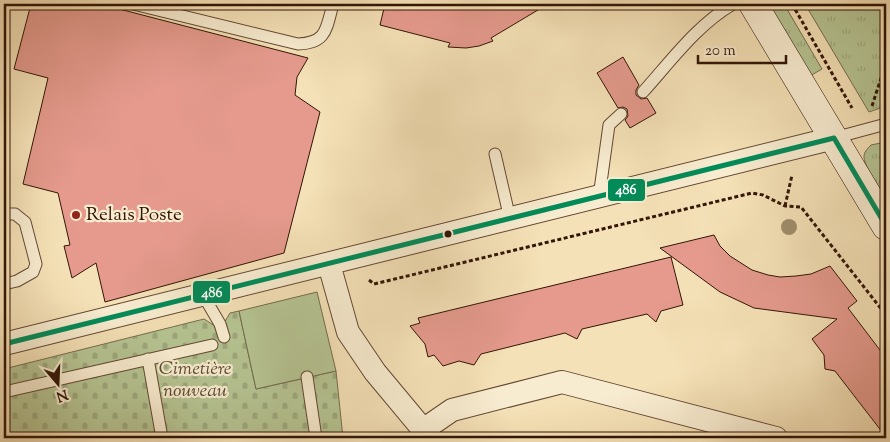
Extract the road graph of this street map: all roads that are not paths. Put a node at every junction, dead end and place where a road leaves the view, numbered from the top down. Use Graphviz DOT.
graph roads {
  1 [pos="133,4"];
  2 [pos="333,4"];
  3 [pos="733,4"];
  4 [pos="753,4"];
  5 [pos="643,92"];
  6 [pos="621,114"];
  7 [pos="886,124"];
  8 [pos="834,138"];
  9 [pos="495,154"];
  10 [pos="599,197"];
  11 [pos="4,214"];
  12 [pos="510,219"];
  13 [pos="886,226"];
  14 [pos="332,275"];
  15 [pos="4,284"];
  16 [pos="204,295"];
  17 [pos="224,337"];
  18 [pos="4,344"];
  19 [pos="212,345"];
  20 [pos="148,359"];
  21 [pos="308,377"];
  22 [pos="4,392"];
  23 [pos="427,434"];
  24 [pos="162,438"];
  25 [pos="316,438"];
  26 [pos="776,438"];
  1 -- 2 [label="lane"];
  3 -- 5 [label="lane"];
  4 -- 8 [label="street"];
  6 -- 10 [label="lane"];
  7 -- 8 [label="lane"];
  8 -- 10 [label="street"];
  8 -- 13 [label="street"];
  9 -- 12 [label="lane"];
  10 -- 12 [label="street"];
  11 -- 15 [label="lane"];
  12 -- 14 [label="street"];
  14 -- 16 [label="street"];
  14 -- 23 [label="street"];
  16 -- 17 [label="lane"];
  16 -- 18 [label="street"];
  19 -- 20 [label="lane"];
  20 -- 22 [label="lane"];
  20 -- 24 [label="lane"];
  21 -- 25 [label="lane"];
  23 -- 26 [label="street"];
}
